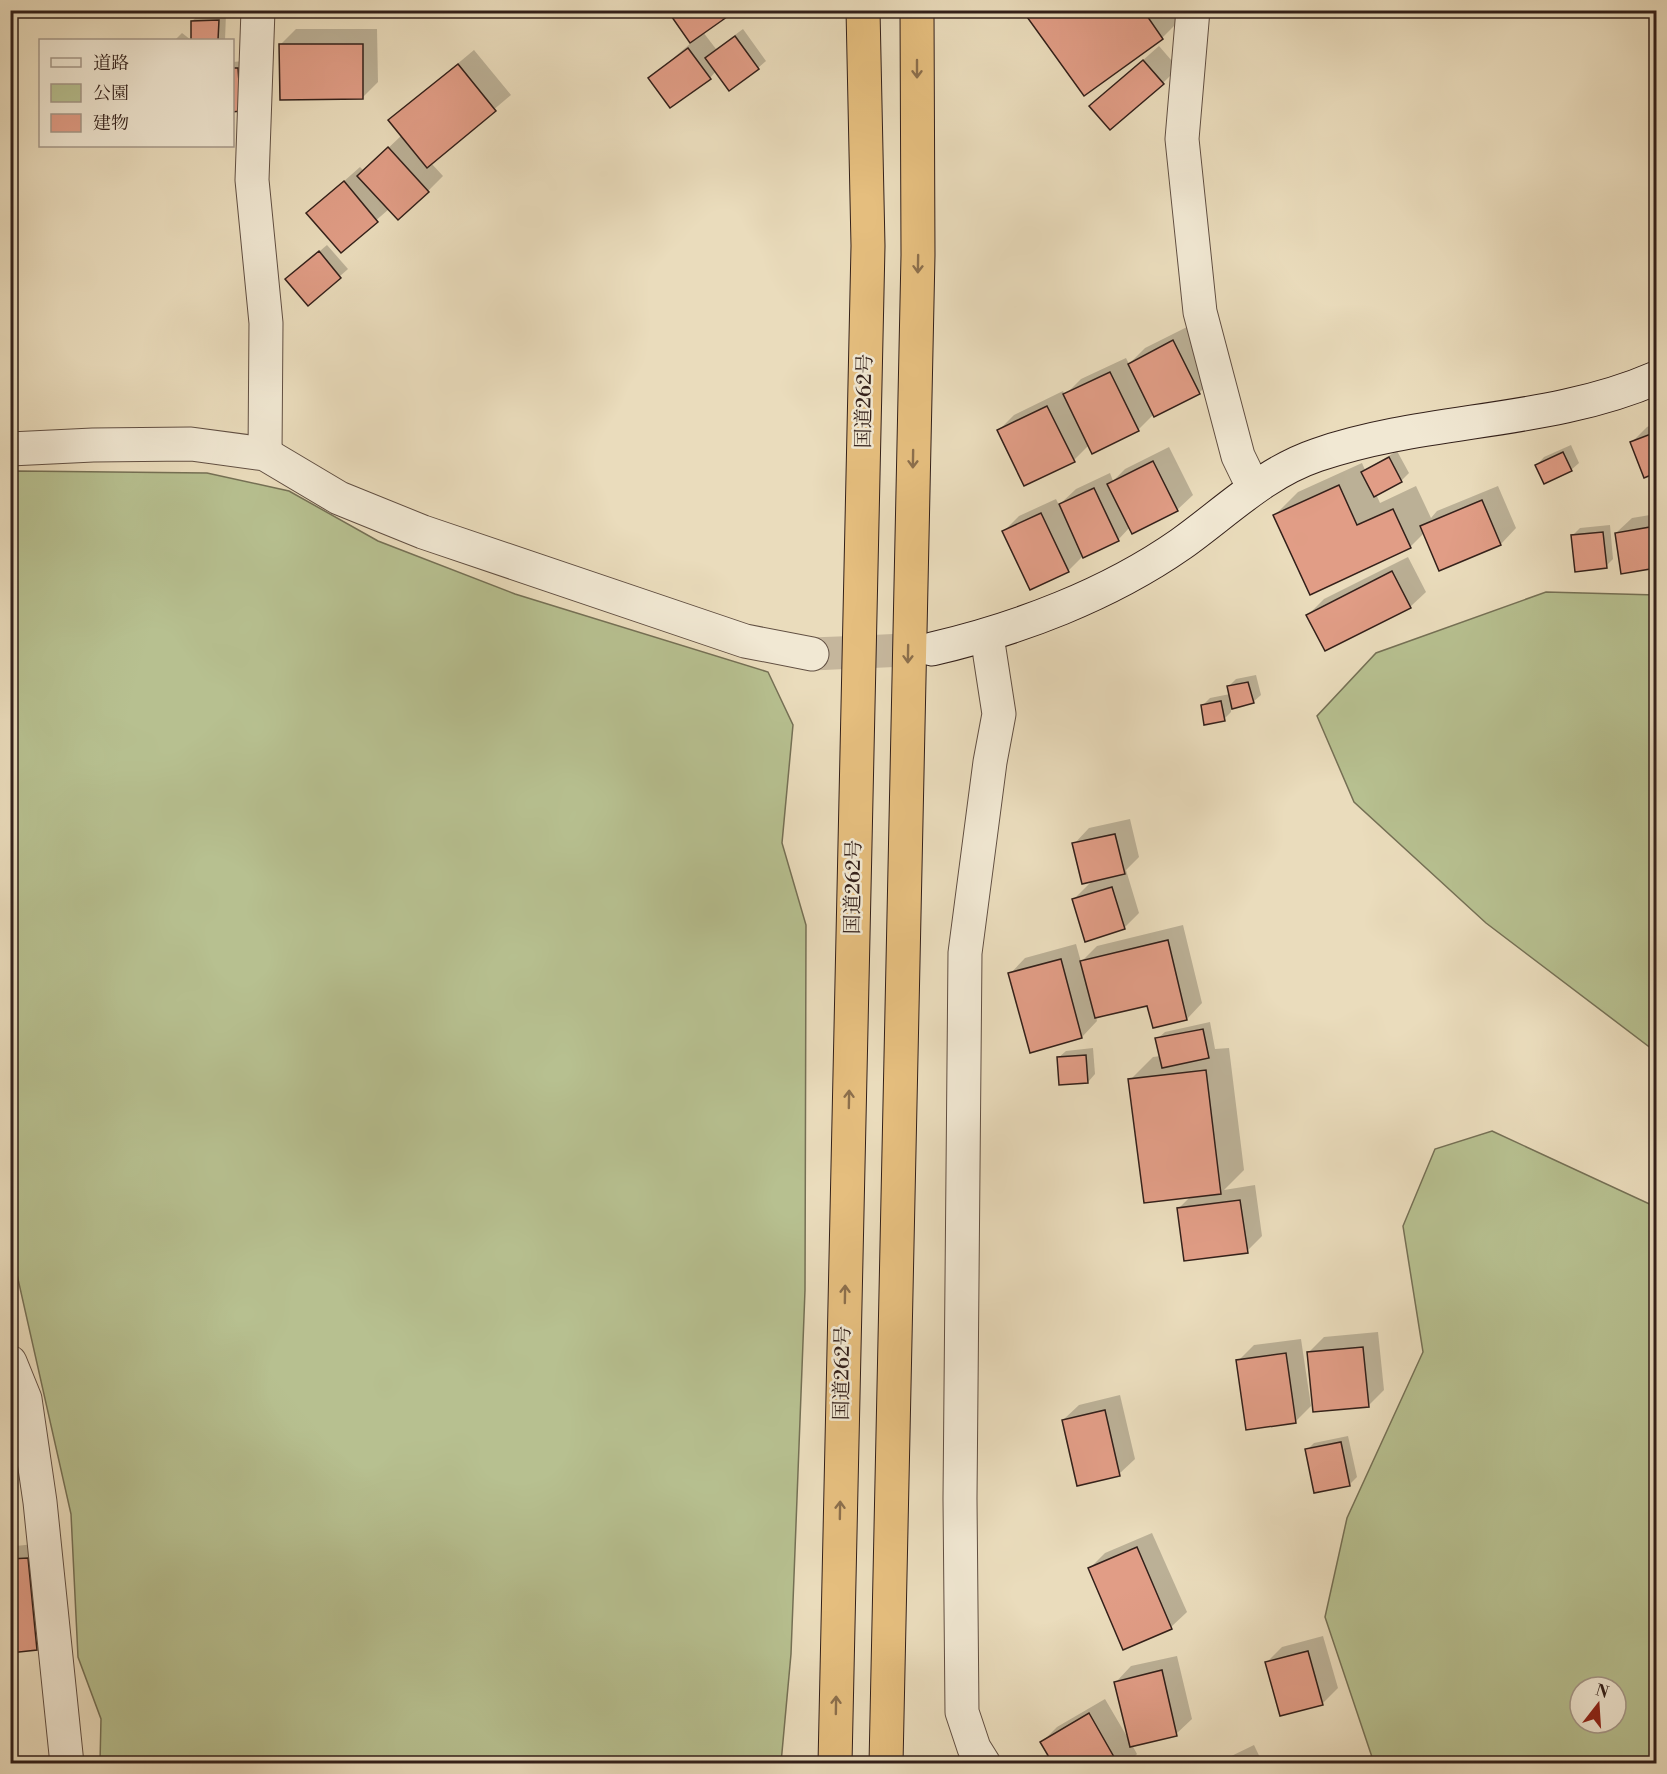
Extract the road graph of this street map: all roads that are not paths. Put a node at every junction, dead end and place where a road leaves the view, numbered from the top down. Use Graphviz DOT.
graph roads {
  1 [pos="258,10"];
  2 [pos="863,10"];
  3 [pos="917,10"];
  4 [pos="1193,10"];
  5 [pos="1656,378"];
  6 [pos="10,449"];
  7 [pos="265,454"];
  8 [pos="1253,487"];
  9 [pos="987,636"];
  10 [pos="932,649"];
  11 [pos="812,654"];
  12 [pos="10,1362"];
  13 [pos="67,1764"];
  14 [pos="835,1764"];
  15 [pos="886,1764"];
  16 [pos="984,1764"];
  1 -- 7 [label="street"];
  14 -- 2 [label="highway, 国道262号, one-way"];
  3 -- 15 [label="highway, one-way"];
  4 -- 8 [label="street"];
  5 -- 8 [label="street"];
  6 -- 7 [label="street"];
  7 -- 11 [label="street"];
  8 -- 9 [label="street"];
  9 -- 10 [label="street"];
  9 -- 16 [label="street"];
  12 -- 13 [label="street"];
}
